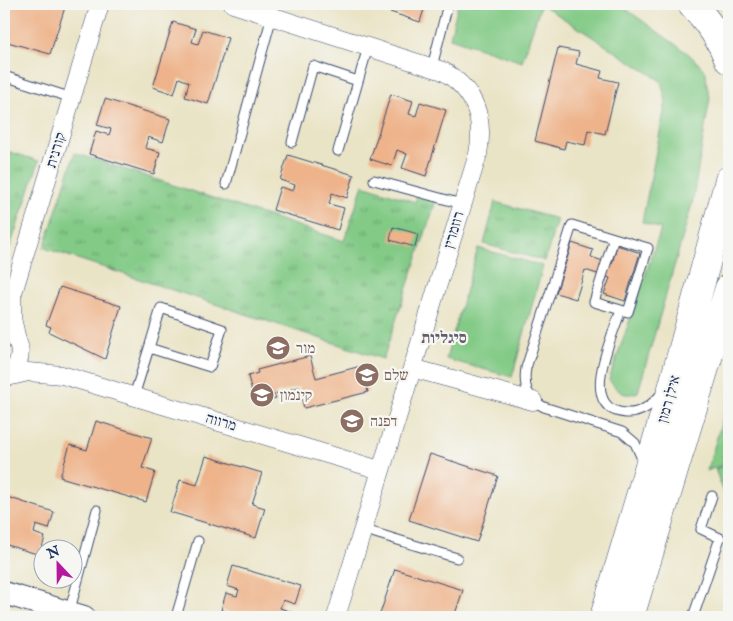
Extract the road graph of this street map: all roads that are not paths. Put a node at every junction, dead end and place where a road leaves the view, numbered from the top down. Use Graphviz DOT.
graph roads {
  1 [pos="100,4"];
  2 [pos="233,4"];
  3 [pos="448,4"];
  4 [pos="692,4"];
  5 [pos="701,4"];
  6 [pos="272,16"];
  7 [pos="729,24"];
  8 [pos="368,46"];
  9 [pos="729,60"];
  10 [pos="432,67"];
  11 [pos="4,76"];
  12 [pos="358,81"];
  13 [pos="72,98"];
  14 [pos="292,142"];
  15 [pos="338,151"];
  16 [pos="374,180"];
  17 [pos="729,180"];
  18 [pos="226,184"];
  19 [pos="462,204"];
  20 [pos="614,238"];
  21 [pos="729,288"];
  22 [pos="8,302"];
  23 [pos="621,310"];
  24 [pos="4,328"];
  25 [pos="18,343"];
  26 [pos="148,348"];
  27 [pos="412,368"];
  28 [pos="62,375"];
  29 [pos="676,375"];
  30 [pos="5,378"];
  31 [pos="134,396"];
  32 [pos="533,401"];
  33 [pos="380,470"];
  34 [pos="645,480"];
  35 [pos="712,496"];
  36 [pos="97,510"];
  37 [pos="362,529"];
  38 [pos="198,541"];
  39 [pos="457,558"];
  40 [pos="4,593"];
  41 [pos="4,608"];
  42 [pos="77,615"];
  43 [pos="335,615"];
  44 [pos="34,617"];
  45 [pos="176,617"];
  46 [pos="604,617"];
  47 [pos="630,617"];
  48 [pos="693,617"];
  1 -- 13 [label="street, קורנית"];
  2 -- 6 [label="street, רוזמרין"];
  3 -- 10 [label="lane"];
  4 -- 9 [label="main road"];
  5 -- 7 [label="main road"];
  6 -- 8 [label="street, רוזמרין"];
  6 -- 18 [label="lane"];
  8 -- 10 [label="street, רוזמרין"];
  8 -- 12 [label="lane"];
  10 -- 19 [label="street, רוזמרין"];
  11 -- 13 [label="lane"];
  12 -- 14 [label="lane"];
  12 -- 15 [label="lane"];
  13 -- 22 [label="street, קורנית"];
  16 -- 19 [label="lane"];
  17 -- 29 [label="main road, אילן רמון"];
  19 -- 27 [label="street, רוזמרין"];
  20 -- 23 [label="lane"];
  20 -- 23 [label="lane"];
  20 -- 32 [label="lane"];
  21 -- 47 [label="main road, אילן רמון"];
  22 -- 25 [label="street, קורנית"];
  23 -- 29 [label="lane"];
  24 -- 25 [label="street, מרווה"];
  25 -- 28 [label="street, מרווה"];
  25 -- 30 [label="street"];
  26 -- 26 [label="lane"];
  26 -- 31 [label="lane"];
  27 -- 32 [label="street"];
  27 -- 33 [label="street, רוזמרין"];
  28 -- 30 [label="street, מרווה"];
  28 -- 31 [label="street, מרווה"];
  29 -- 34 [label="main road, אילן רמון"];
  31 -- 33 [label="street, מרווה"];
  32 -- 34 [label="lane"];
  33 -- 37 [label="street, רוזמרין"];
  34 -- 46 [label="main road, אילן רמון"];
  35 -- 48 [label="lane"];
  36 -- 42 [label="lane"];
  37 -- 39 [label="lane"];
  37 -- 43 [label="street, רוזמרין"];
  38 -- 45 [label="lane"];
  40 -- 42 [label="street"];
  41 -- 44 [label="street"];
}
